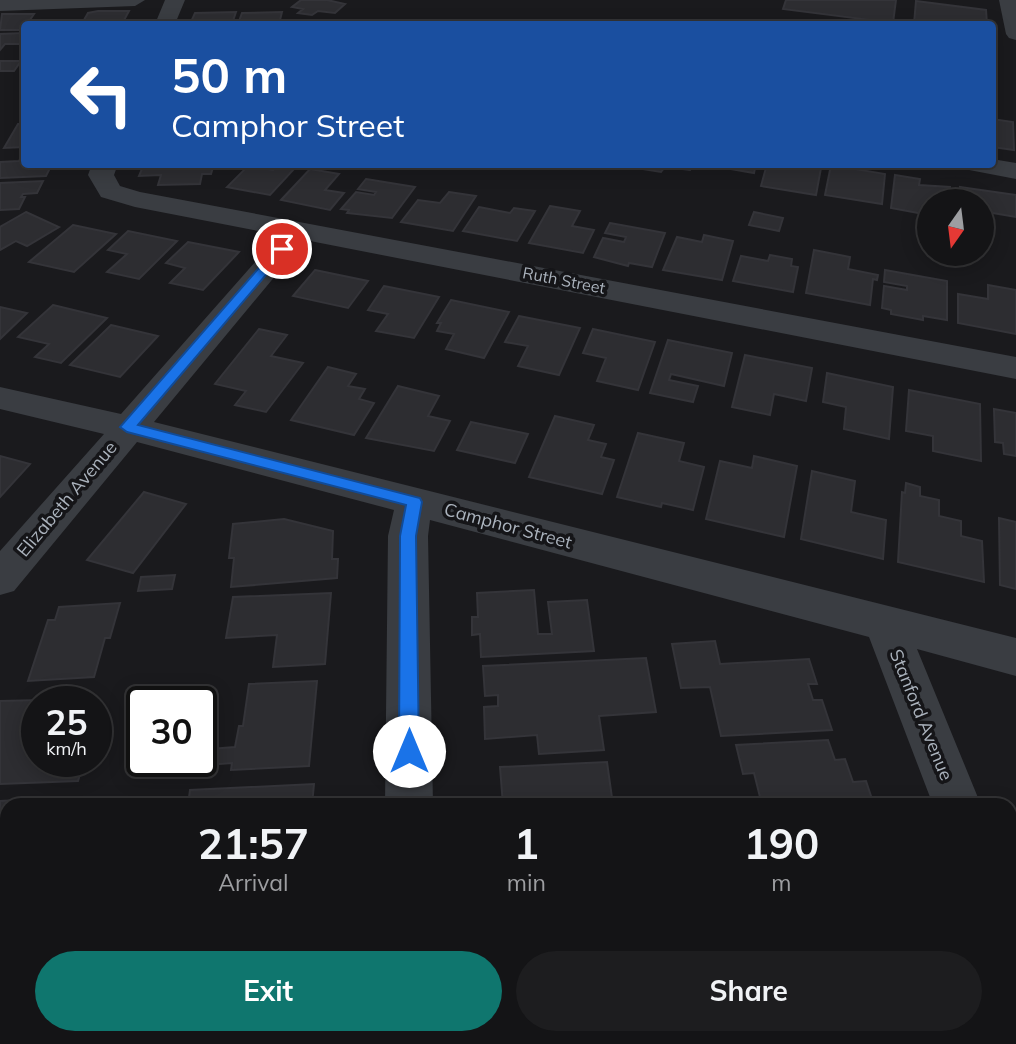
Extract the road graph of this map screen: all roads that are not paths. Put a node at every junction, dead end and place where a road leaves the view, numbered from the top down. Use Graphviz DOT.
graph roads {
  1 [pos="135,0"];
  2 [pos="175,0"];
  3 [pos="1009,0"];
  4 [pos="0,5"];
  5 [pos="165,21"];
  6 [pos="1015,27"];
  7 [pos="996,168"];
  8 [pos="1016,171"];
  9 [pos="108,178"];
  10 [pos="299,229"];
  11 [pos="1016,368"];
  12 [pos="0,398"];
  13 [pos="127,427"];
  14 [pos="414,502"];
  15 [pos="0,579"];
  16 [pos="885,624"];
  17 [pos="1016,657"];
  18 [pos="409,798"];
  19 [pos="954,798"];
  1 -- 4 [label="street"];
  2 -- 5 [label="street"];
  3 -- 6 [label="street"];
  7 -- 8 [label="street"];
  9 -- 10 [label="street, Ruth Street"];
  10 -- 11 [label="street, Ruth Street"];
  10 -- 13 [label="street, Elizabeth Avenue"];
  12 -- 13 [label="street, Camphor Street"];
  13 -- 14 [label="street, Camphor Street"];
  13 -- 15 [label="street, Elizabeth Avenue"];
  14 -- 16 [label="street, Camphor Street"];
  14 -- 18 [label="street"];
  16 -- 17 [label="street, Camphor Street"];
  16 -- 19 [label="street, Stanford Avenue"];
}
